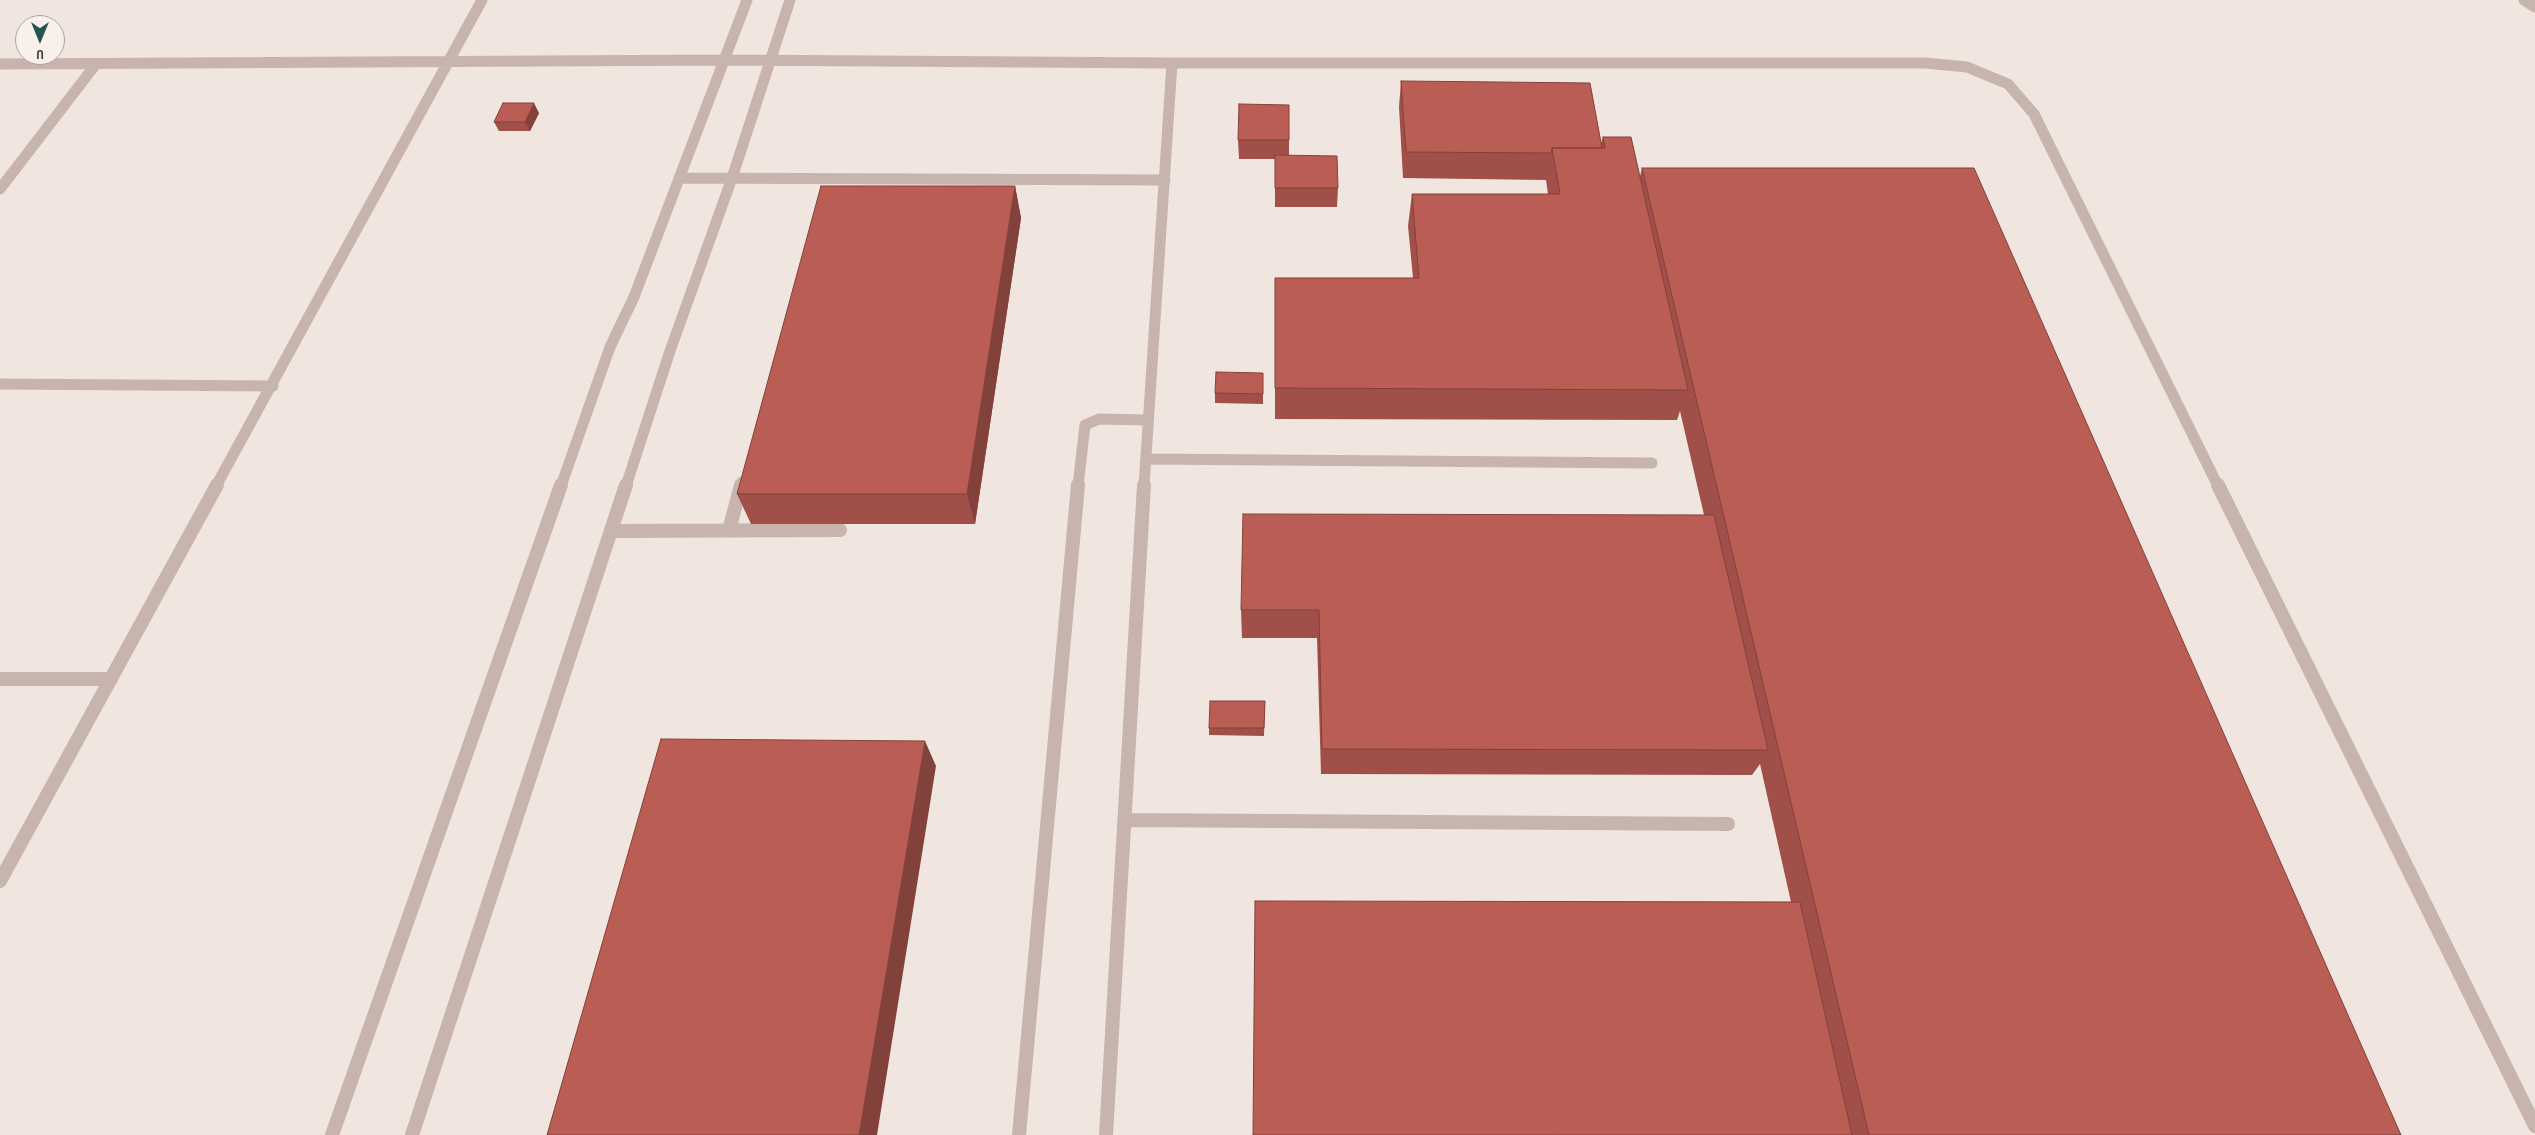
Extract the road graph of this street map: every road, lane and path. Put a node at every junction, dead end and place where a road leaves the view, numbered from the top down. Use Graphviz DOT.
graph roads {
  1 [pos="482,0"];
  2 [pos="747,0"];
  3 [pos="790,0"];
  4 [pos="2524,0"];
  5 [pos="2535,7"];
  6 [pos="725,60"];
  7 [pos="771,61"];
  8 [pos="448,63"];
  9 [pos="1172,63"];
  10 [pos="0,64"];
  11 [pos="96,64"];
  12 [pos="679,178"];
  13 [pos="732,178"];
  14 [pos="1165,180"];
  15 [pos="0,189"];
  16 [pos="0,384"];
  17 [pos="273,386"];
  18 [pos="1148,420"];
  19 [pos="1147,459"];
  20 [pos="1652,463"];
  21 [pos="745,473"];
  22 [pos="729,530"];
  23 [pos="840,530"];
  24 [pos="612,531"];
  25 [pos="0,679"];
  26 [pos="110,679"];
  27 [pos="1125,820"];
  28 [pos="1728,824"];
  29 [pos="0,880"];
  30 [pos="2535,1126"];
  31 [pos="332,1135"];
  32 [pos="412,1135"];
  33 [pos="1019,1135"];
  34 [pos="1106,1135"];
  1 -- 8 [label="lane"];
  2 -- 6 [label="lane"];
  3 -- 7 [label="lane"];
  4 -- 5 [label="lane"];
  6 -- 7 [label="lane"];
  6 -- 8 [label="lane"];
  6 -- 12 [label="lane"];
  7 -- 9 [label="lane"];
  7 -- 13 [label="lane"];
  8 -- 11 [label="lane"];
  8 -- 17 [label="lane"];
  9 -- 14 [label="lane"];
  9 -- 30 [label="lane"];
  10 -- 11 [label="lane"];
  11 -- 15 [label="lane"];
  12 -- 13 [label="lane"];
  12 -- 31 [label="lane"];
  13 -- 14 [label="lane"];
  13 -- 24 [label="lane"];
  14 -- 18 [label="lane"];
  16 -- 17 [label="lane"];
  17 -- 26 [label="lane"];
  18 -- 19 [label="lane"];
  18 -- 33 [label="lane"];
  19 -- 20 [label="lane"];
  19 -- 27 [label="lane"];
  21 -- 22 [label="lane"];
  22 -- 23 [label="lane"];
  22 -- 24 [label="lane"];
  24 -- 32 [label="lane"];
  25 -- 26 [label="lane"];
  26 -- 29 [label="lane"];
  27 -- 28 [label="lane"];
  27 -- 34 [label="lane"];
}
